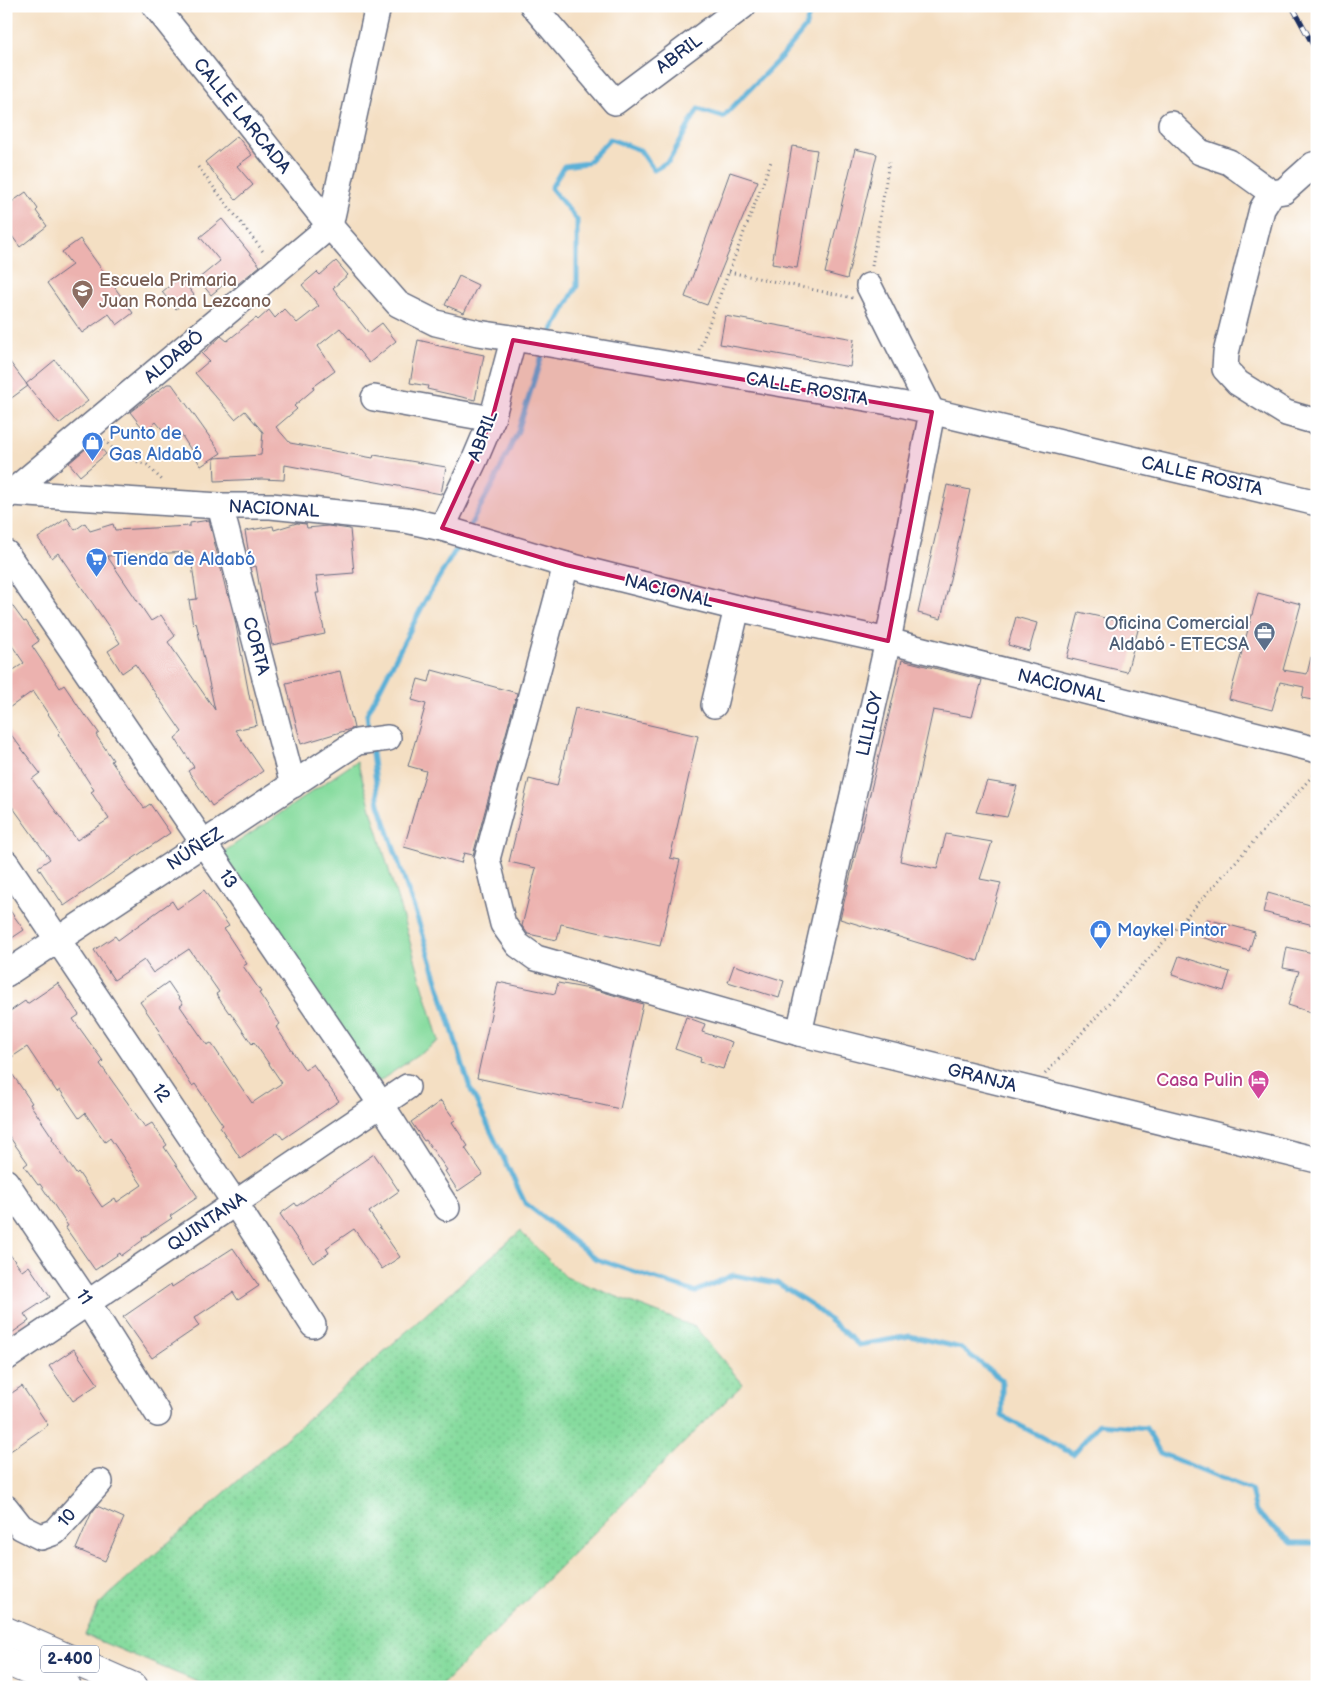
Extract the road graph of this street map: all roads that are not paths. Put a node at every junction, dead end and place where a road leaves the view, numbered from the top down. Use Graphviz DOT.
graph roads {
  1 [pos="155,6"];
  2 [pos="378,6"];
  3 [pos="533,6"];
  4 [pos="743,6"];
  5 [pos="1171,124"];
  6 [pos="1317,164"];
  7 [pos="1272,193"];
  8 [pos="330,226"];
  9 [pos="869,286"];
  10 [pos="522,340"];
  11 [pos="374,398"];
  12 [pos="932,412"];
  13 [pos="492,419"];
  14 [pos="1317,422"];
  15 [pos="9,495"];
  16 [pos="1317,503"];
  17 [pos="220,506"];
  18 [pos="448,530"];
  19 [pos="6,553"];
  20 [pos="566,565"];
  21 [pos="737,608"];
  22 [pos="888,641"];
  23 [pos="714,705"];
  24 [pos="388,738"];
  25 [pos="1317,750"];
  26 [pos="293,785"];
  27 [pos="204,843"];
  28 [pos="6,863"];
  29 [pos="58,938"];
  30 [pos="6,974"];
  31 [pos="799,1033"];
  32 [pos="407,1087"];
  33 [pos="381,1104"];
  34 [pos="1317,1160"];
  35 [pos="6,1182"];
  36 [pos="235,1203"];
  37 [pos="447,1208"];
  38 [pos="88,1303"];
  39 [pos="313,1325"];
  40 [pos="6,1358"];
  41 [pos="158,1414"];
  42 [pos="100,1482"];
  43 [pos="6,1508"];
  44 [pos="6,1631"];
  45 [pos="6,1661"];
  46 [pos="67,1687"];
  47 [pos="134,1687"];
  1 -- 8 [label="street, CALLE LARCADA"];
  2 -- 8 [label="street"];
  3 -- 4 [label="street, ABRIL"];
  5 -- 7 [label="street"];
  6 -- 7 [label="street"];
  7 -- 14 [label="street"];
  8 -- 10 [label="street, CALLE ROSITA"];
  8 -- 15 [label="street, ALDABÓ"];
  9 -- 12 [label="street"];
  10 -- 12 [label="street, CALLE ROSITA"];
  10 -- 13 [label="street, ABRIL"];
  11 -- 13 [label="street"];
  12 -- 16 [label="street, CALLE ROSITA"];
  12 -- 22 [label="street, LILILOY"];
  13 -- 18 [label="street, ABRIL"];
  15 -- 17 [label="street, NACIONAL"];
  17 -- 18 [label="street, NACIONAL"];
  17 -- 26 [label="street, CORTA"];
  18 -- 20 [label="street, NACIONAL"];
  19 -- 27 [label="street, 13"];
  20 -- 21 [label="street, NACIONAL"];
  20 -- 31 [label="street, GRANJA"];
  21 -- 22 [label="street, NACIONAL"];
  21 -- 23 [label="street"];
  22 -- 25 [label="street, NACIONAL"];
  22 -- 31 [label="street, LILILOY"];
  24 -- 26 [label="street, NÚÑEZ"];
  26 -- 27 [label="street, NÚÑEZ"];
  27 -- 29 [label="street, NÚÑEZ"];
  27 -- 33 [label="street, 13"];
  28 -- 29 [label="street, 12"];
  29 -- 30 [label="street, NÚÑEZ"];
  29 -- 36 [label="street, 12"];
  31 -- 34 [label="street, GRANJA"];
  32 -- 33 [label="street, QUINTANA"];
  33 -- 36 [label="street, QUINTANA"];
  33 -- 37 [label="street, 13"];
  35 -- 38 [label="street, 11"];
  36 -- 38 [label="street, QUINTANA"];
  36 -- 39 [label="street, 12"];
  38 -- 40 [label="street, QUINTANA"];
  38 -- 41 [label="street, 11"];
  42 -- 43 [label="street, 10"];
  44 -- 47 [label="highway, 2-400"];
  45 -- 46 [label="highway, 2-400"];
}
